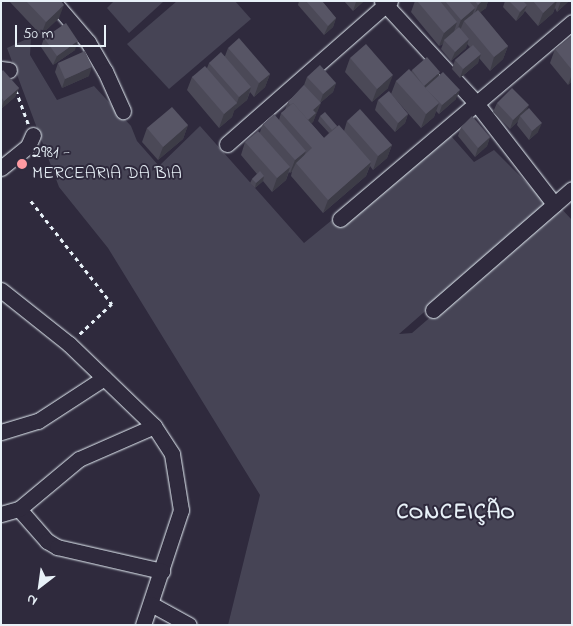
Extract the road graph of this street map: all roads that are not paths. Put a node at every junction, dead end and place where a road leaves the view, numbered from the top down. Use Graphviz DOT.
graph roads {
  1 [pos="53,1"];
  2 [pos="386,3"];
  3 [pos="572,22"];
  4 [pos="476,103"];
  5 [pos="122,111"];
  6 [pos="33,136"];
  7 [pos="227,144"];
  8 [pos="1,168"];
  9 [pos="572,189"];
  10 [pos="554,204"];
  11 [pos="340,220"];
  12 [pos="1,290"];
  13 [pos="433,310"];
  14 [pos="104,378"];
  15 [pos="154,426"];
  16 [pos="1,432"];
  17 [pos="19,509"];
  18 [pos="1,514"];
  19 [pos="162,570"];
  20 [pos="151,604"];
  21 [pos="143,625"];
  22 [pos="189,625"];
  1 -- 5 [label="street"];
  2 -- 4 [label="street"];
  2 -- 7 [label="street"];
  3 -- 4 [label="street"];
  4 -- 10 [label="street"];
  4 -- 11 [label="street"];
  6 -- 8 [label="street"];
  9 -- 10 [label="street"];
  10 -- 13 [label="street"];
  12 -- 14 [label="street"];
  14 -- 15 [label="street"];
  14 -- 16 [label="street"];
  15 -- 17 [label="street"];
  15 -- 19 [label="street"];
  17 -- 18 [label="street"];
  17 -- 19 [label="street"];
  19 -- 20 [label="street"];
  20 -- 21 [label="street"];
  20 -- 22 [label="street"];
}
